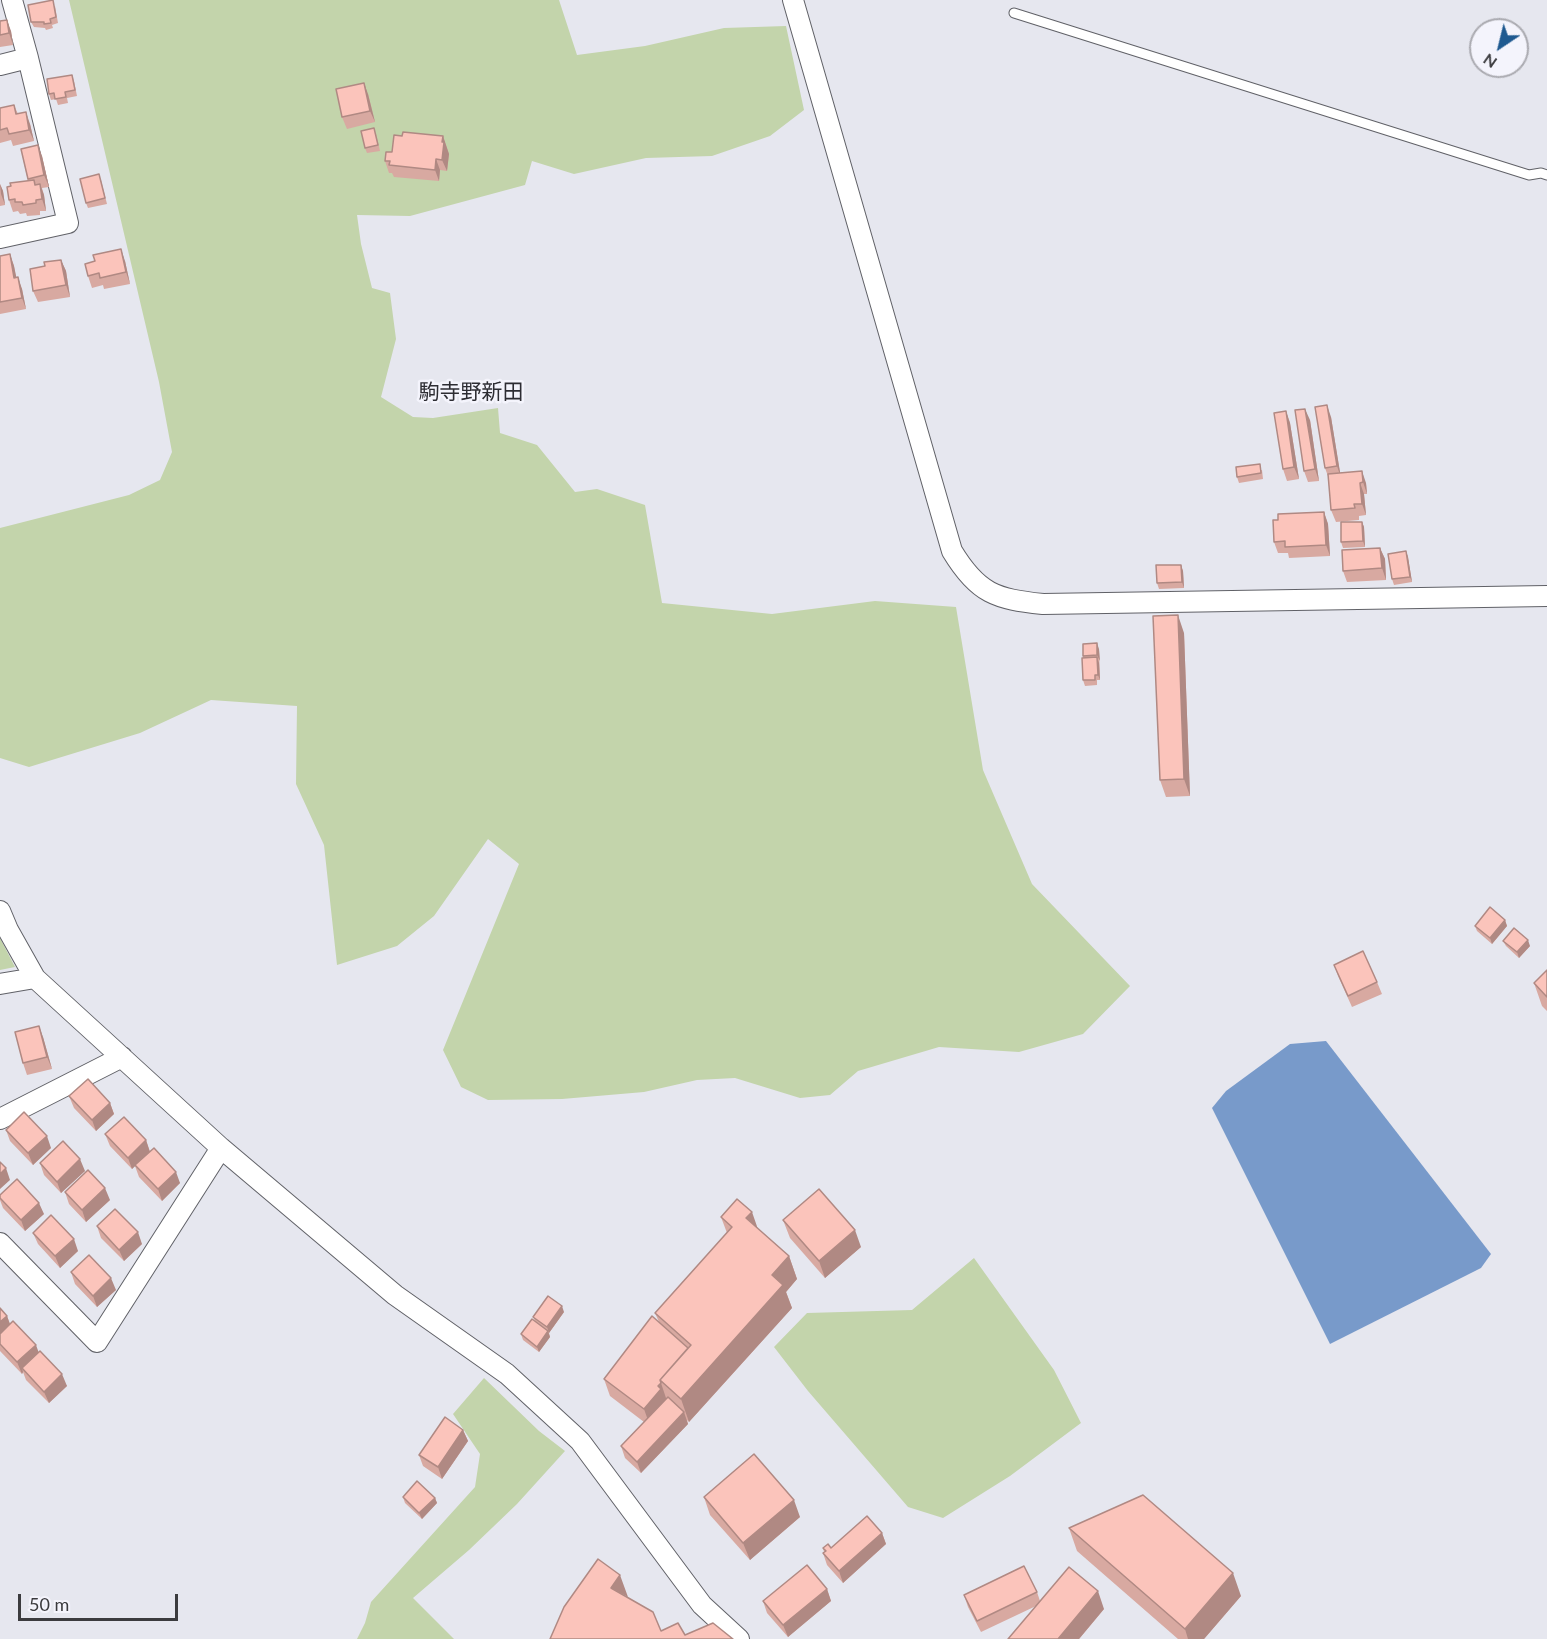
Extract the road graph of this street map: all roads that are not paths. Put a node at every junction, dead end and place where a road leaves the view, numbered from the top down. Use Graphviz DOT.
graph roads {
  1 [pos="12,0"];
  2 [pos="793,0"];
  3 [pos="1014,14"];
  4 [pos="28,58"];
  5 [pos="0,65"];
  6 [pos="1547,175"];
  7 [pos="0,238"];
  8 [pos="1547,596"];
  9 [pos="0,911"];
  10 [pos="35,978"];
  11 [pos="0,984"];
  12 [pos="122,1057"];
  13 [pos="0,1119"];
  14 [pos="221,1148"];
  15 [pos="0,1243"];
  16 [pos="739,1639"];
  1 -- 4 [label="street"];
  2 -- 8 [label="street"];
  3 -- 6 [label="lane"];
  4 -- 5 [label="street"];
  4 -- 7 [label="street"];
  9 -- 10 [label="street"];
  10 -- 11 [label="street"];
  10 -- 12 [label="street"];
  12 -- 13 [label="street"];
  12 -- 14 [label="street"];
  14 -- 15 [label="street"];
  14 -- 16 [label="street"];
}
